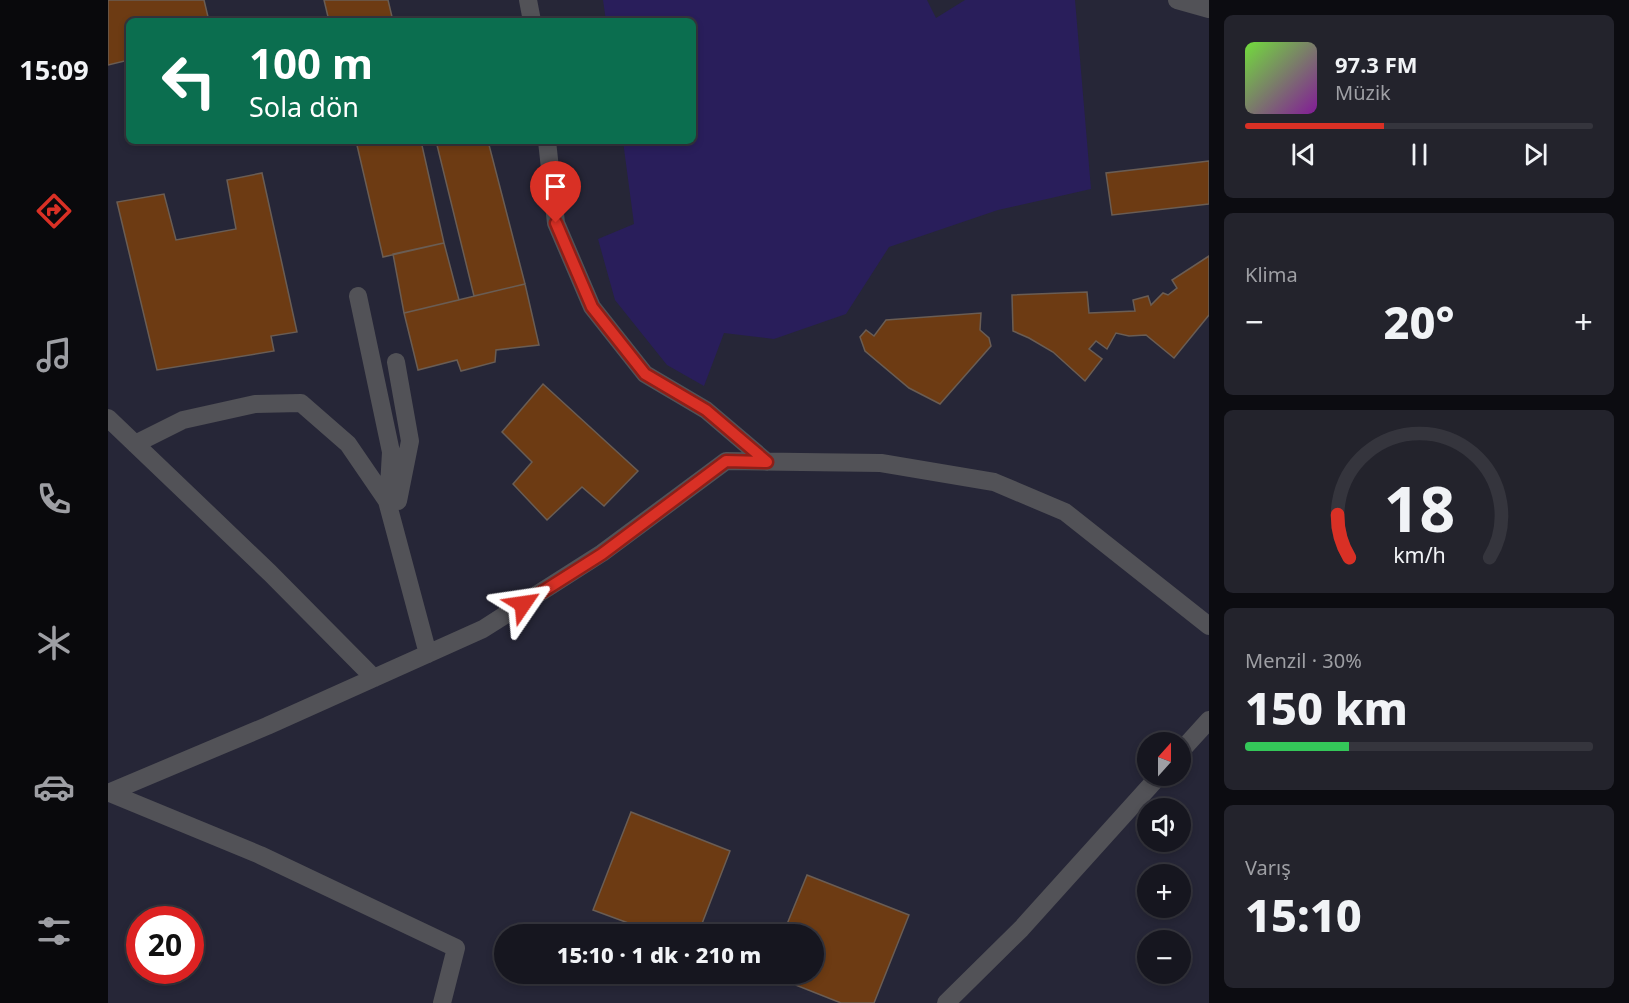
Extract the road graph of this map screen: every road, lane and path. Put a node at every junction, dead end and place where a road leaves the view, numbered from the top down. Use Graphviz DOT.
graph roads {
  1 [pos="528,0"];
  2 [pos="1178,0"];
  3 [pos="1209,9"];
  4 [pos="531,18"];
  5 [pos="547,144"];
  6 [pos="358,296"];
  7 [pos="396,362"];
  8 [pos="108,418"];
  9 [pos="135,444"];
  10 [pos="767,462"];
  11 [pos="391,515"];
  12 [pos="1209,626"];
  13 [pos="428,654"];
  14 [pos="374,678"];
  15 [pos="1209,720"];
  16 [pos="1191,740"];
  17 [pos="1150,786"];
  18 [pos="109,793"];
  19 [pos="442,1003"];
  20 [pos="946,1003"];
  1 -- 4 [label="lane"];
  2 -- 3 [label="lane"];
  5 -- 10 [label="lane"];
  6 -- 11 [label="lane"];
  7 -- 11 [label="lane"];
  8 -- 9 [label="lane"];
  9 -- 11 [label="lane"];
  9 -- 14 [label="lane"];
  10 -- 12 [label="lane"];
  10 -- 13 [label="lane"];
  11 -- 13 [label="lane"];
  13 -- 14 [label="lane"];
  14 -- 18 [label="lane"];
  15 -- 16 [label="lane"];
  17 -- 20 [label="lane"];
  18 -- 19 [label="lane"];
}
